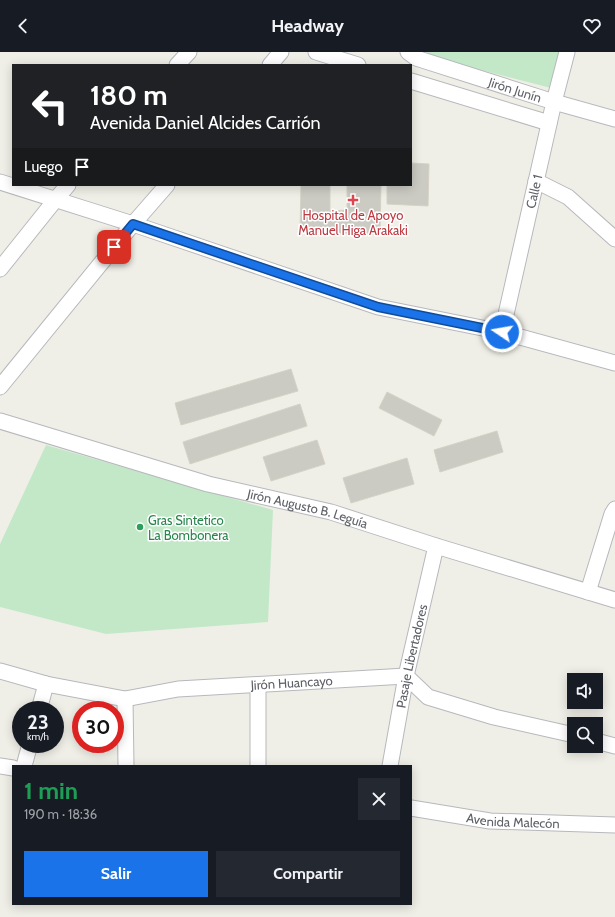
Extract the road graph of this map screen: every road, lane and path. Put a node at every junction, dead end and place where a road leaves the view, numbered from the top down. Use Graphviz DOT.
graph roads {
  1 [pos="189,52"];
  2 [pos="281,52"];
  3 [pos="316,52"];
  4 [pos="568,52"];
  5 [pos="412,55"];
  6 [pos="178,64"];
  7 [pos="271,64"];
  8 [pos="355,64"];
  9 [pos="412,81"];
  10 [pos="554,102"];
  11 [pos="615,119"];
  12 [pos="549,123"];
  13 [pos="0,182"];
  14 [pos="536,182"];
  15 [pos="12,186"];
  16 [pos="13,186"];
  17 [pos="67,186"];
  18 [pos="165,186"];
  19 [pos="56,199"];
  20 [pos="133,224"];
  21 [pos="615,239"];
  22 [pos="0,269"];
  23 [pos="502,332"];
  24 [pos="615,363"];
  25 [pos="0,387"];
  26 [pos="0,421"];
  27 [pos="614,512"];
  28 [pos="436,546"];
  29 [pos="588,592"];
  30 [pos="615,600"];
  31 [pos="0,671"];
  32 [pos="406,676"];
  33 [pos="46,684"];
  34 [pos="258,685"];
  35 [pos="126,699"];
  36 [pos="41,701"];
  37 [pos="567,733"];
  38 [pos="603,743"];
  39 [pos="615,746"];
  40 [pos="28,753"];
  41 [pos="24,765"];
  42 [pos="126,765"];
  43 [pos="258,765"];
  44 [pos="390,765"];
  45 [pos="0,766"];
  46 [pos="12,768"];
  47 [pos="412,808"];
  48 [pos="615,825"];
  1 -- 6 [label="street"];
  2 -- 7 [label="street"];
  3 -- 8 [label="street"];
  4 -- 10 [label="street, Calle 1"];
  5 -- 10 [label="street, Jirón Junín"];
  9 -- 12 [label="street, Jirón Junín"];
  10 -- 11 [label="street, Jirón Junín"];
  10 -- 12 [label="street, Calle 1"];
  12 -- 14 [label="street, Calle 1"];
  13 -- 15 [label="street"];
  14 -- 21 [label="street"];
  14 -- 23 [label="street, Calle 1"];
  16 -- 19 [label="street"];
  17 -- 19 [label="street"];
  18 -- 20 [label="street"];
  19 -- 20 [label="street"];
  19 -- 22 [label="street"];
  20 -- 23 [label="street"];
  20 -- 25 [label="street"];
  23 -- 24 [label="street"];
  26 -- 28 [label="street, Jirón Augusto B. Leguía"];
  27 -- 29 [label="street"];
  28 -- 29 [label="street, Jirón Augusto B. Leguía"];
  28 -- 32 [label="street, Pasaje Libertadores"];
  29 -- 30 [label="street, Jirón Augusto B. Leguía"];
  31 -- 33 [label="street, Jirón Huancayo"];
  32 -- 34 [label="street, Jirón Huancayo"];
  32 -- 37 [label="street"];
  32 -- 44 [label="street, Pasaje Libertadores"];
  33 -- 35 [label="street, Jirón Huancayo"];
  33 -- 36 [label="street"];
  34 -- 35 [label="street, Jirón Huancayo"];
  34 -- 43 [label="street"];
  35 -- 42 [label="street"];
  38 -- 39 [label="street"];
  40 -- 41 [label="street"];
  45 -- 46 [label="street"];
  47 -- 48 [label="street, Avenida Malecón"];
}
